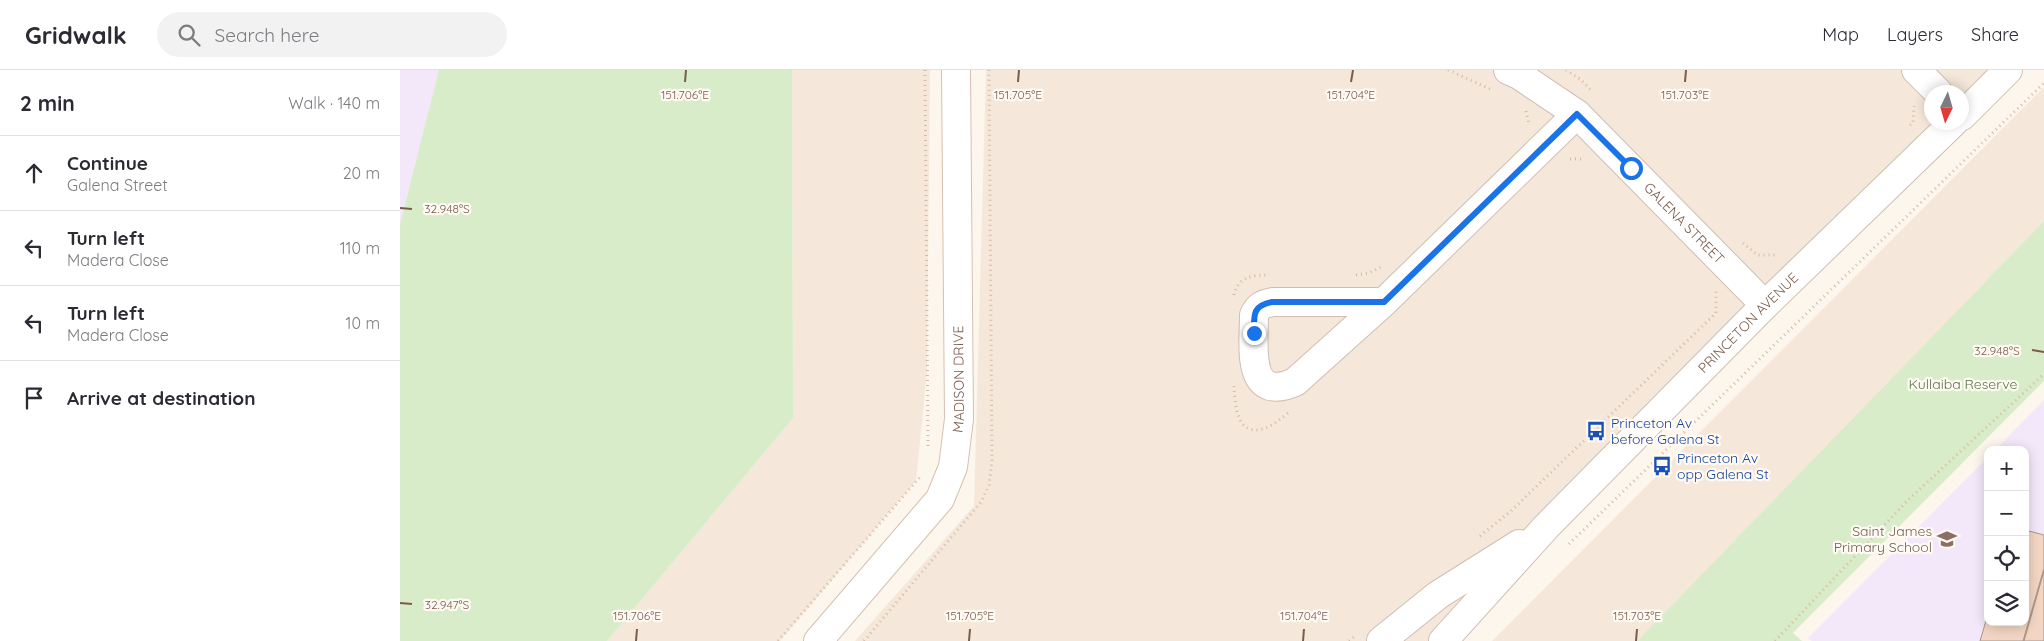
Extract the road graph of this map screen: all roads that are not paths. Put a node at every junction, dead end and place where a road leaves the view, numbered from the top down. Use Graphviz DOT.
graph roads {
  1 [pos="956,70"];
  2 [pos="1508,70"];
  3 [pos="1916,70"];
  4 [pos="2008,70"];
  5 [pos="1924,92"];
  6 [pos="1969,109"];
  7 [pos="1577,114"];
  8 [pos="1946,130"];
  9 [pos="1384,302"];
  10 [pos="1765,305"];
  11 [pos="1546,527"];
  12 [pos="1372,636"];
  13 [pos="818,641"];
  14 [pos="1443,641"];
  1 -- 13 [label="street, MADISON DRIVE"];
  2 -- 7 [label="street, GALENA STREET"];
  3 -- 5 [label="street"];
  4 -- 6 [label="street"];
  7 -- 9 [label="street"];
  7 -- 10 [label="street, GALENA STREET"];
  8 -- 10 [label="street, PRINCETON AVENUE"];
  9 -- 9 [label="street"];
  10 -- 11 [label="street, PRINCETON AVENUE"];
  11 -- 12 [label="street, PRINCETON AVENUE"];
  11 -- 14 [label="street, PRINCETON AVENUE"];
}
